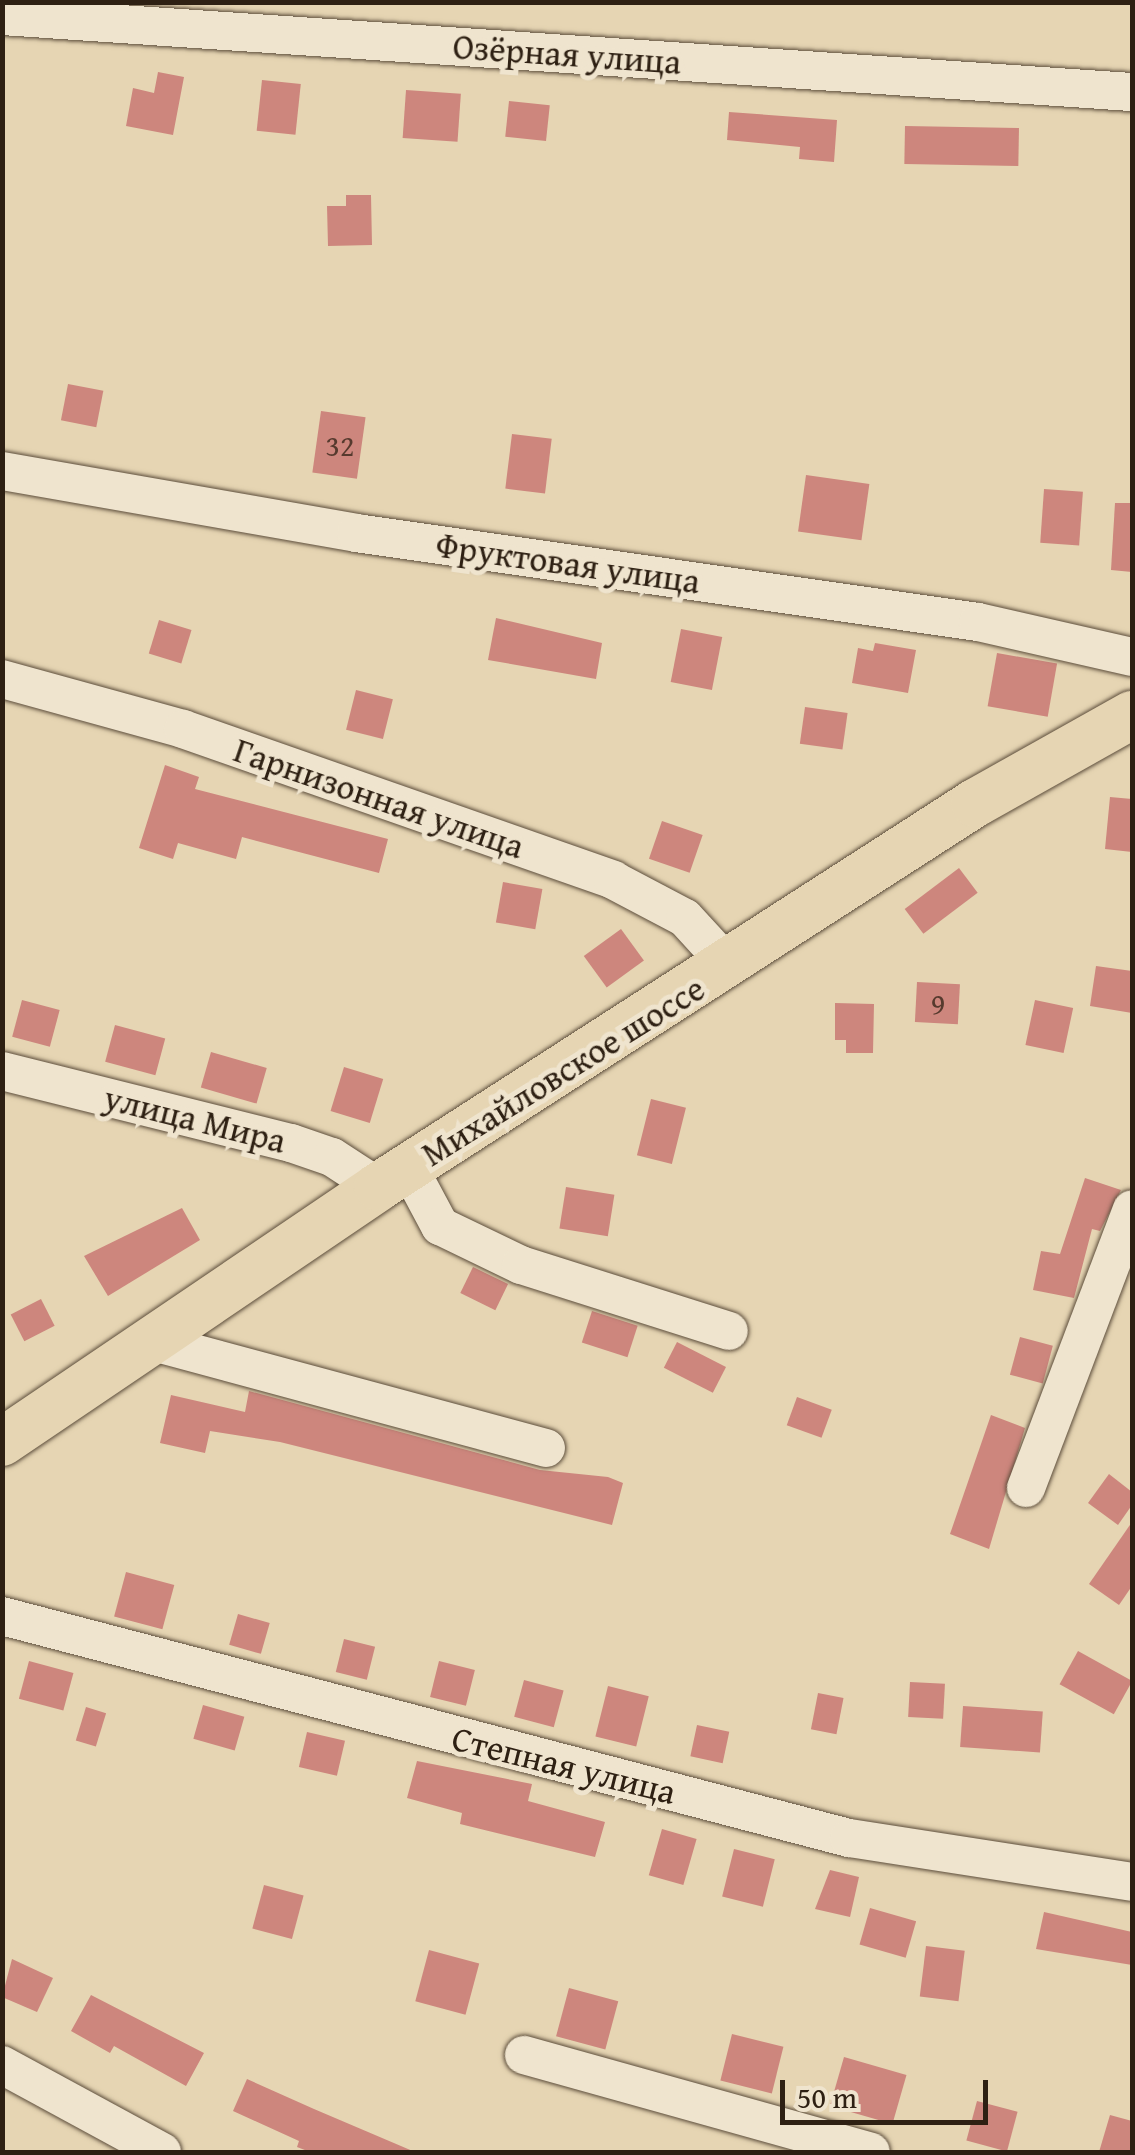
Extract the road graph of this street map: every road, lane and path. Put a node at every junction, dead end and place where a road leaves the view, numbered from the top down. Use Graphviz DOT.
graph roads {
  1 [pos="2,16"];
  2 [pos="1132,92"];
  3 [pos="2,471"];
  4 [pos="1132,657"];
  5 [pos="2,679"];
  6 [pos="1132,714"];
  7 [pos="728,966"];
  8 [pos="2,1071"];
  9 [pos="394,1178"];
  10 [pos="1132,1209"];
  11 [pos="729,1331"];
  12 [pos="153,1342"];
  13 [pos="2,1442"];
  14 [pos="546,1448"];
  15 [pos="1026,1488"];
  16 [pos="2,1616"];
  17 [pos="1132,1882"];
  18 [pos="524,2055"];
  19 [pos="2,2066"];
  20 [pos="162,2152"];
  21 [pos="871,2152"];
  1 -- 2 [label="street, Озёрная улица"];
  3 -- 4 [label="street, Фруктовая улица"];
  5 -- 7 [label="street, Гарнизонная улица"];
  6 -- 7 [label="main road, Михайловское шоссе"];
  7 -- 9 [label="main road, Михайловское шоссе"];
  8 -- 9 [label="street, улица Мира"];
  9 -- 11 [label="street"];
  9 -- 12 [label="main road, Михайловское шоссе"];
  10 -- 15 [label="street"];
  12 -- 13 [label="main road, Михайловское шоссе"];
  12 -- 14 [label="street"];
  16 -- 17 [label="street, Степная улица"];
  18 -- 21 [label="street"];
  19 -- 20 [label="street"];
}
